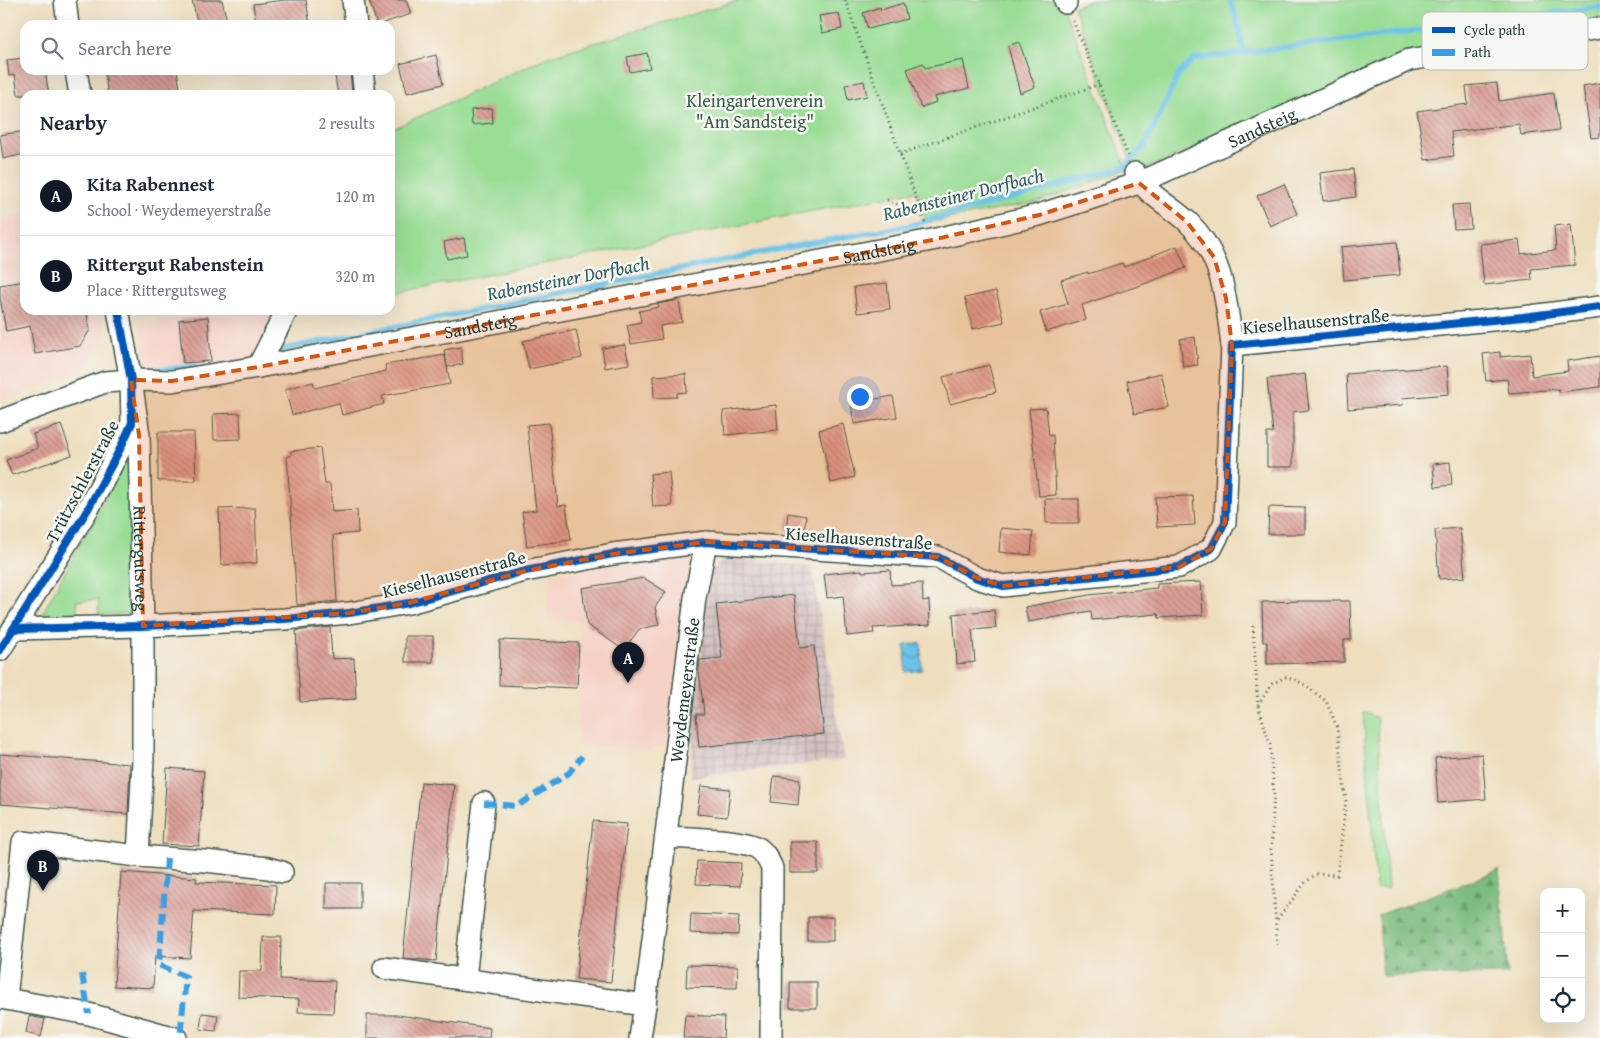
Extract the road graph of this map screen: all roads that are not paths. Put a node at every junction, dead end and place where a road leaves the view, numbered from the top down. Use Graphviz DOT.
graph roads {
  1 [pos="65,0"];
  2 [pos="353,0"];
  3 [pos="67,20"];
  4 [pos="355,20"];
  5 [pos="1422,58"];
  6 [pos="77,75"];
  7 [pos="363,75"];
  8 [pos="79,90"];
  9 [pos="364,90"];
  10 [pos="1137,178"];
  11 [pos="1600,307"];
  12 [pos="119,315"];
  13 [pos="284,315"];
  14 [pos="1232,345"];
  15 [pos="258,367"];
  16 [pos="131,380"];
  17 [pos="0,421"];
  18 [pos="706,542"];
  19 [pos="143,626"];
  20 [pos="13,629"];
  21 [pos="0,650"];
  22 [pos="484,803"];
  23 [pos="666,837"];
  24 [pos="138,856"];
  25 [pos="282,872"];
  26 [pos="384,968"];
  27 [pos="465,979"];
  28 [pos="3,998"];
  29 [pos="645,1005"];
  30 [pos="176,1038"];
  31 [pos="640,1038"];
  32 [pos="771,1038"];
  1 -- 3 [label="street"];
  2 -- 4 [label="street"];
  5 -- 10 [label="street, Sandsteig"];
  6 -- 8 [label="street"];
  7 -- 9 [label="street"];
  10 -- 14 [label="street, Kieselhausenstraße"];
  10 -- 15 [label="street, Sandsteig"];
  11 -- 14 [label="street, Kieselhausenstraße"];
  12 -- 16 [label="street, Trützschlerstraße"];
  13 -- 15 [label="street"];
  14 -- 18 [label="street, Kieselhausenstraße"];
  15 -- 16 [label="street, Sandsteig"];
  16 -- 17 [label="street, Sandsteig"];
  16 -- 19 [label="street, Rittergutsweg"];
  16 -- 20 [label="street, Trützschlerstraße"];
  18 -- 19 [label="street, Kieselhausenstraße"];
  18 -- 23 [label="street, Weydemeyerstraße"];
  19 -- 20 [label="street, Kieselhausenstraße"];
  19 -- 24 [label="street, Rittergutsweg"];
  20 -- 21 [label="street, Trützschlerstraße"];
  22 -- 27 [label="street"];
  23 -- 29 [label="street, Weydemeyerstraße"];
  23 -- 32 [label="street"];
  24 -- 25 [label="street"];
  24 -- 28 [label="street"];
  26 -- 27 [label="street"];
  27 -- 29 [label="street"];
  28 -- 30 [label="street"];
  29 -- 31 [label="street, Weydemeyerstraße"];
}
